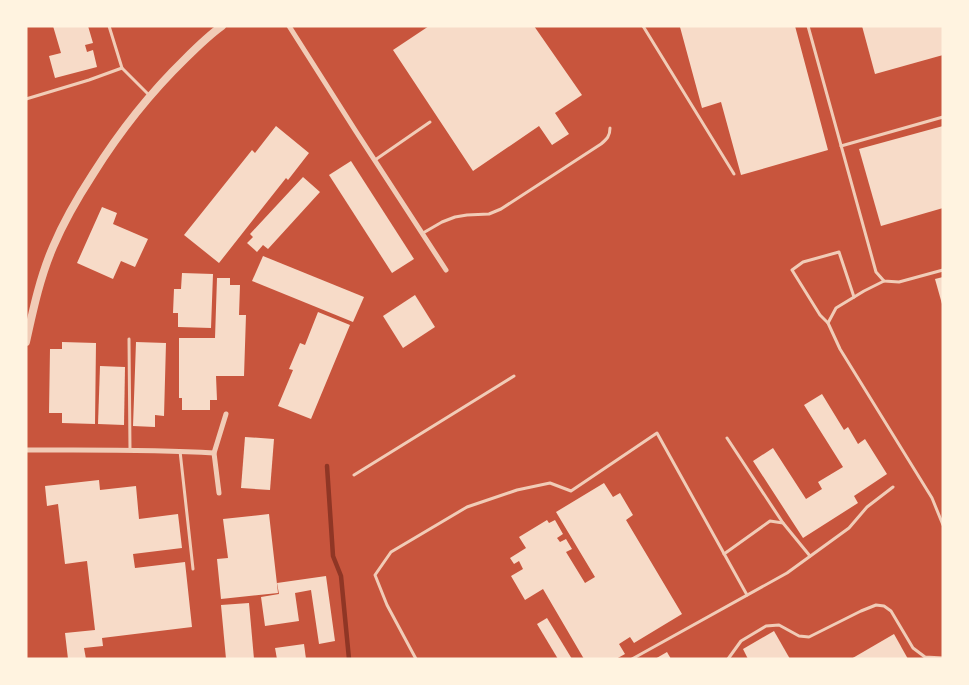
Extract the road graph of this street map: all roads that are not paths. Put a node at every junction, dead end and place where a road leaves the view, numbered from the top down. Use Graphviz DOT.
graph roads {
  1 [pos="109,26"];
  2 [pos="222,26"];
  3 [pos="289,26"];
  4 [pos="643,26"];
  5 [pos="808,26"];
  6 [pos="122,68"];
  7 [pos="150,95"];
  8 [pos="26,98"];
  9 [pos="943,117"];
  10 [pos="430,122"];
  11 [pos="610,128"];
  12 [pos="841,146"];
  13 [pos="374,160"];
  14 [pos="734,174"];
  15 [pos="422,234"];
  16 [pos="446,270"];
  17 [pos="943,270"];
  18 [pos="884,281"];
  19 [pos="854,297"];
  20 [pos="29,312"];
  21 [pos="828,323"];
  22 [pos="129,339"];
  23 [pos="26,342"];
  24 [pos="514,376"];
  25 [pos="226,414"];
  26 [pos="726,438"];
  27 [pos="26,450"];
  28 [pos="130,450"];
  29 [pos="180,451"];
  30 [pos="214,453"];
  31 [pos="354,475"];
  32 [pos="893,487"];
  33 [pos="219,493"];
  34 [pos="783,523"];
  35 [pos="943,525"];
  36 [pos="724,554"];
  37 [pos="810,556"];
  38 [pos="194,569"];
  39 [pos="748,595"];
  40 [pos="943,658"];
  41 [pos="416,659"];
  42 [pos="632,659"];
  43 [pos="728,659"];
  1 -- 6 [label="lane"];
  2 -- 7 [label="street"];
  3 -- 13 [label="street"];
  4 -- 14 [label="lane"];
  5 -- 12 [label="lane"];
  6 -- 7 [label="lane"];
  6 -- 8 [label="lane"];
  7 -- 20 [label="street"];
  9 -- 12 [label="lane"];
  10 -- 13 [label="lane"];
  11 -- 15 [label="lane"];
  12 -- 18 [label="lane"];
  13 -- 15 [label="street"];
  15 -- 16 [label="street"];
  17 -- 18 [label="lane"];
  18 -- 19 [label="lane"];
  19 -- 21 [label="lane"];
  19 -- 21 [label="lane"];
  20 -- 23 [label="street"];
  21 -- 35 [label="lane"];
  22 -- 28 [label="lane"];
  24 -- 31 [label="lane"];
  25 -- 30 [label="street"];
  26 -- 34 [label="lane"];
  27 -- 28 [label="street"];
  28 -- 29 [label="street"];
  29 -- 30 [label="street"];
  29 -- 38 [label="lane"];
  30 -- 33 [label="street"];
  32 -- 37 [label="lane"];
  34 -- 36 [label="lane"];
  34 -- 37 [label="lane"];
  36 -- 39 [label="lane"];
  36 -- 41 [label="lane"];
  37 -- 39 [label="lane"];
  39 -- 42 [label="lane"];
  40 -- 43 [label="lane"];
}
